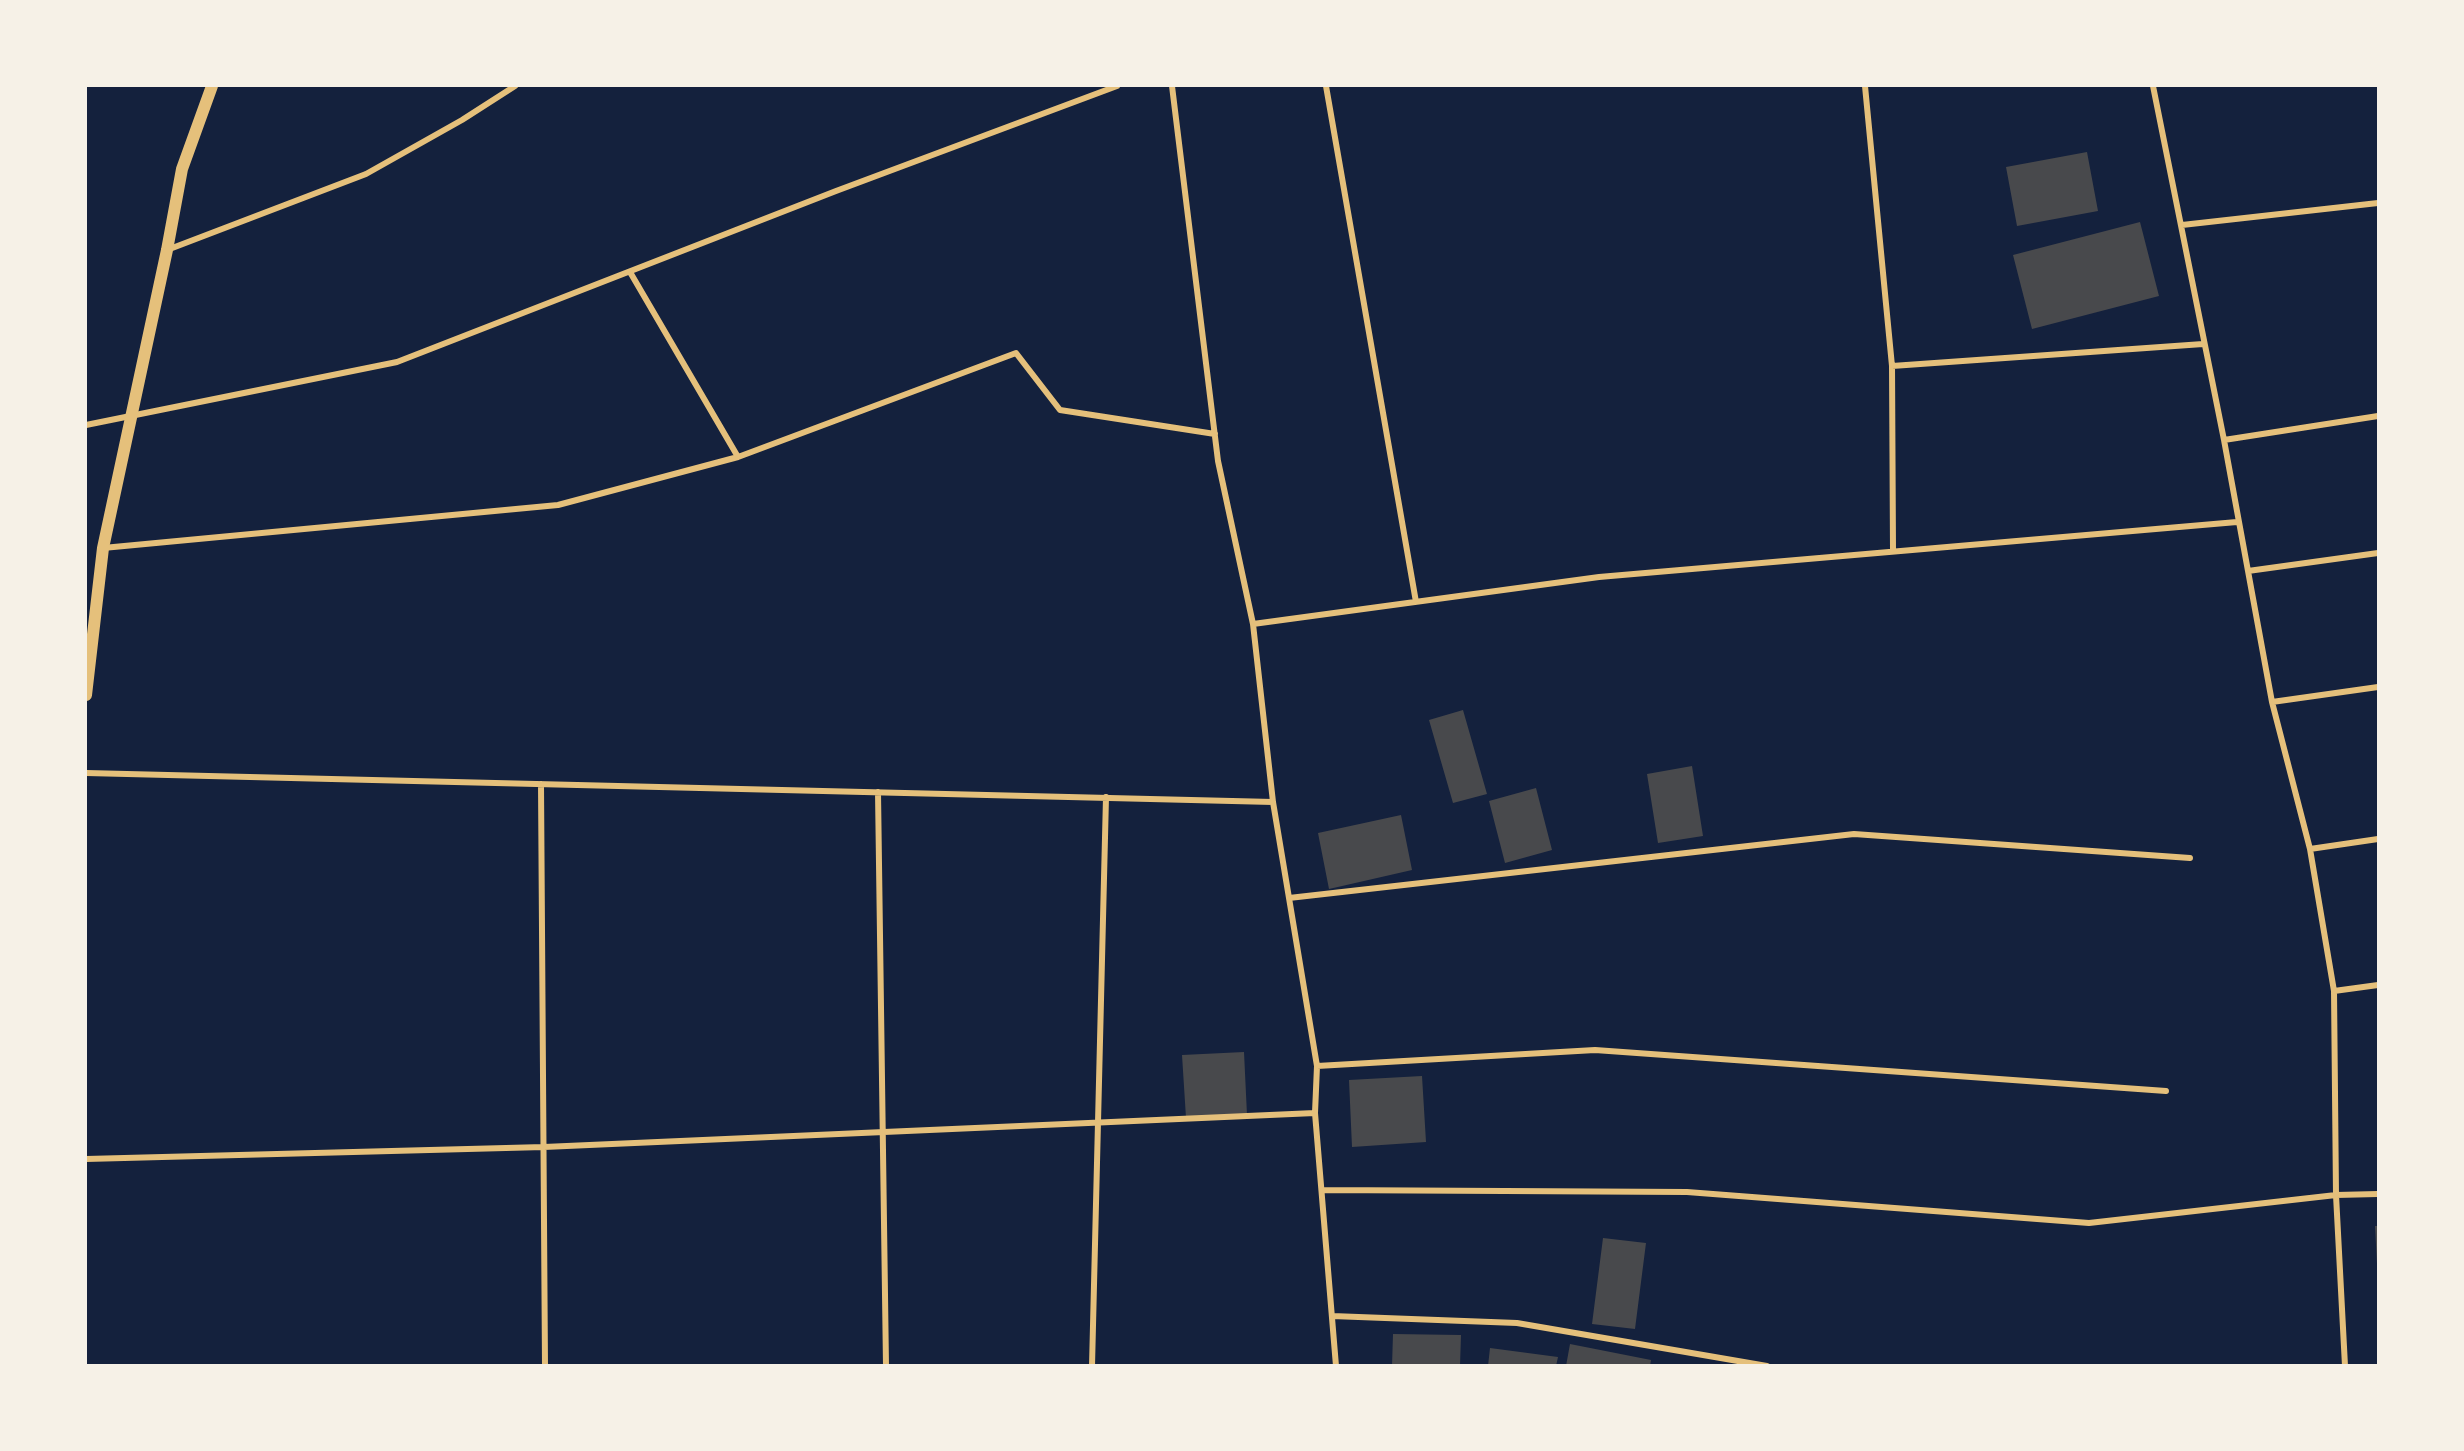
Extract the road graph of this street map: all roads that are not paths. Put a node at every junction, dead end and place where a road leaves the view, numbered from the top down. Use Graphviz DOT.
graph roads {
  1 [pos="212,86"];
  2 [pos="515,86"];
  3 [pos="1117,86"];
  4 [pos="1172,86"];
  5 [pos="1326,86"];
  6 [pos="1865,86"];
  7 [pos="2153,86"];
  8 [pos="2379,202"];
  9 [pos="2182,225"];
  10 [pos="167,250"];
  11 [pos="630,272"];
  12 [pos="2204,344"];
  13 [pos="1892,366"];
  14 [pos="2379,416"];
  15 [pos="130,418"];
  16 [pos="86,425"];
  17 [pos="1215,434"];
  18 [pos="2224,441"];
  19 [pos="738,457"];
  20 [pos="2237,522"];
  21 [pos="103,548"];
  22 [pos="1893,550"];
  23 [pos="2379,553"];
  24 [pos="2248,571"];
  25 [pos="1416,602"];
  26 [pos="1253,624"];
  27 [pos="2379,687"];
  28 [pos="86,695"];
  29 [pos="2272,702"];
  30 [pos="86,773"];
  31 [pos="541,784"];
  32 [pos="879,792"];
  33 [pos="1106,797"];
  34 [pos="1273,802"];
  35 [pos="2379,839"];
  36 [pos="2310,849"];
  37 [pos="2190,858"];
  38 [pos="1289,898"];
  39 [pos="2379,985"];
  40 [pos="2334,991"];
  41 [pos="1317,1066"];
  42 [pos="2166,1091"];
  43 [pos="1315,1113"];
  44 [pos="1098,1122"];
  45 [pos="883,1132"];
  46 [pos="544,1147"];
  47 [pos="86,1160"];
  48 [pos="1322,1190"];
  49 [pos="2379,1194"];
  50 [pos="2336,1195"];
  51 [pos="1332,1316"];
  52 [pos="545,1365"];
  53 [pos="886,1365"];
  54 [pos="1092,1365"];
  55 [pos="1336,1365"];
  56 [pos="1767,1365"];
  57 [pos="2345,1365"];
  1 -- 10 [label="main road"];
  2 -- 10 [label="street"];
  3 -- 11 [label="street"];
  4 -- 17 [label="street"];
  5 -- 25 [label="street"];
  6 -- 13 [label="street"];
  7 -- 9 [label="street"];
  8 -- 9 [label="street"];
  9 -- 12 [label="street"];
  10 -- 15 [label="main road"];
  11 -- 15 [label="street"];
  11 -- 19 [label="street"];
  12 -- 13 [label="street"];
  12 -- 18 [label="street"];
  13 -- 22 [label="street"];
  14 -- 18 [label="street"];
  15 -- 16 [label="street"];
  15 -- 21 [label="main road"];
  17 -- 19 [label="street"];
  17 -- 26 [label="street"];
  18 -- 20 [label="street"];
  19 -- 21 [label="street"];
  20 -- 22 [label="street"];
  20 -- 24 [label="street"];
  21 -- 28 [label="main road"];
  22 -- 25 [label="street"];
  23 -- 24 [label="street"];
  24 -- 29 [label="street"];
  25 -- 26 [label="street"];
  26 -- 34 [label="street"];
  27 -- 29 [label="street"];
  29 -- 36 [label="street"];
  30 -- 31 [label="street"];
  31 -- 32 [label="street"];
  31 -- 46 [label="street"];
  32 -- 33 [label="street"];
  32 -- 45 [label="street"];
  33 -- 34 [label="street"];
  33 -- 44 [label="street"];
  34 -- 38 [label="street"];
  35 -- 36 [label="street"];
  36 -- 40 [label="street"];
  37 -- 38 [label="street"];
  38 -- 41 [label="street"];
  39 -- 40 [label="street"];
  40 -- 50 [label="street"];
  41 -- 42 [label="street"];
  41 -- 43 [label="street"];
  43 -- 44 [label="street"];
  43 -- 48 [label="street"];
  44 -- 45 [label="street"];
  44 -- 54 [label="street"];
  45 -- 46 [label="street"];
  45 -- 53 [label="street"];
  46 -- 47 [label="street"];
  46 -- 52 [label="street"];
  48 -- 50 [label="street"];
  48 -- 51 [label="street"];
  49 -- 50 [label="street"];
  50 -- 57 [label="street"];
  51 -- 55 [label="street"];
  51 -- 56 [label="street"];
}
